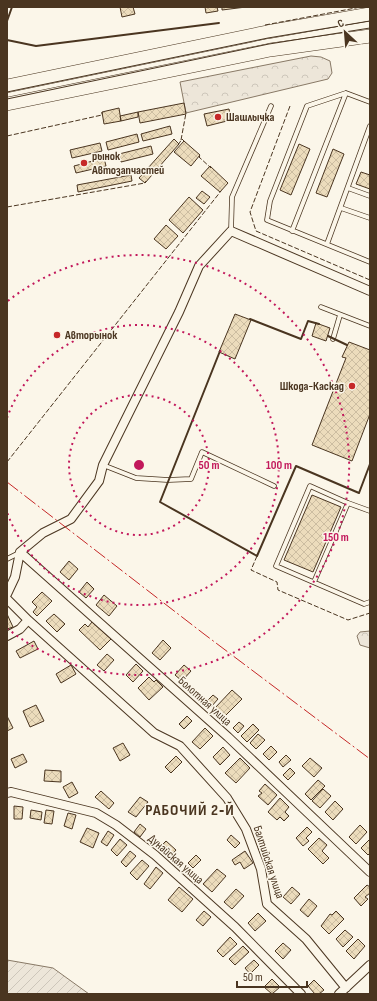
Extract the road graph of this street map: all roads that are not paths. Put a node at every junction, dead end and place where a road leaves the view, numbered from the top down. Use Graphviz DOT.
graph roads {
  1 [pos="370,14"];
  2 [pos="370,36"];
  3 [pos="7,86"];
  4 [pos="346,93"];
  5 [pos="370,102"];
  6 [pos="7,104"];
  7 [pos="271,106"];
  8 [pos="370,126"];
  9 [pos="348,188"];
  10 [pos="370,196"];
  11 [pos="340,208"];
  12 [pos="370,218"];
  13 [pos="292,230"];
  14 [pos="231,231"];
  15 [pos="327,244"];
  16 [pos="370,262"];
  17 [pos="370,290"];
  18 [pos="321,307"];
  19 [pos="340,315"];
  20 [pos="370,326"];
  21 [pos="332,339"];
  22 [pos="103,465"];
  23 [pos="274,486"];
  24 [pos="348,503"];
  25 [pos="370,511"];
  26 [pos="20,552"];
  27 [pos="7,559"];
  28 [pos="314,582"];
  29 [pos="7,594"];
  30 [pos="7,600"];
  31 [pos="370,602"];
  32 [pos="28,620"];
  33 [pos="7,636"];
  34 [pos="8,790"];
  35 [pos="370,872"];
  36 [pos="370,965"];
  37 [pos="346,988"];
  38 [pos="301,994"];
  39 [pos="339,994"];
  1 -- 3 [label="main road"];
  2 -- 6 [label="main road"];
  4 -- 5 [label="lane"];
  4 -- 13 [label="lane"];
  4 -- 13 [label="lane"];
  7 -- 14 [label="lane"];
  8 -- 9 [label="lane"];
  9 -- 10 [label="lane"];
  9 -- 11 [label="lane"];
  11 -- 12 [label="lane"];
  11 -- 15 [label="lane"];
  13 -- 15 [label="lane"];
  14 -- 17 [label="street"];
  14 -- 22 [label="street"];
  15 -- 16 [label="lane"];
  18 -- 19 [label="lane"];
  19 -- 20 [label="lane"];
  19 -- 21 [label="lane"];
  22 -- 23 [label="lane"];
  22 -- 26 [label="street"];
  24 -- 25 [label="lane"];
  24 -- 28 [label="lane"];
  24 -- 28 [label="lane"];
  26 -- 27 [label="lane"];
  26 -- 29 [label="street"];
  26 -- 35 [label="street, Болотная улица"];
  28 -- 31 [label="lane"];
  30 -- 32 [label="street, Балтийская улица"];
  32 -- 33 [label="street"];
  32 -- 37 [label="street, Балтийская улица"];
  34 -- 38 [label="street, Дунайская улица"];
  36 -- 37 [label="street"];
  37 -- 39 [label="street"];
}
